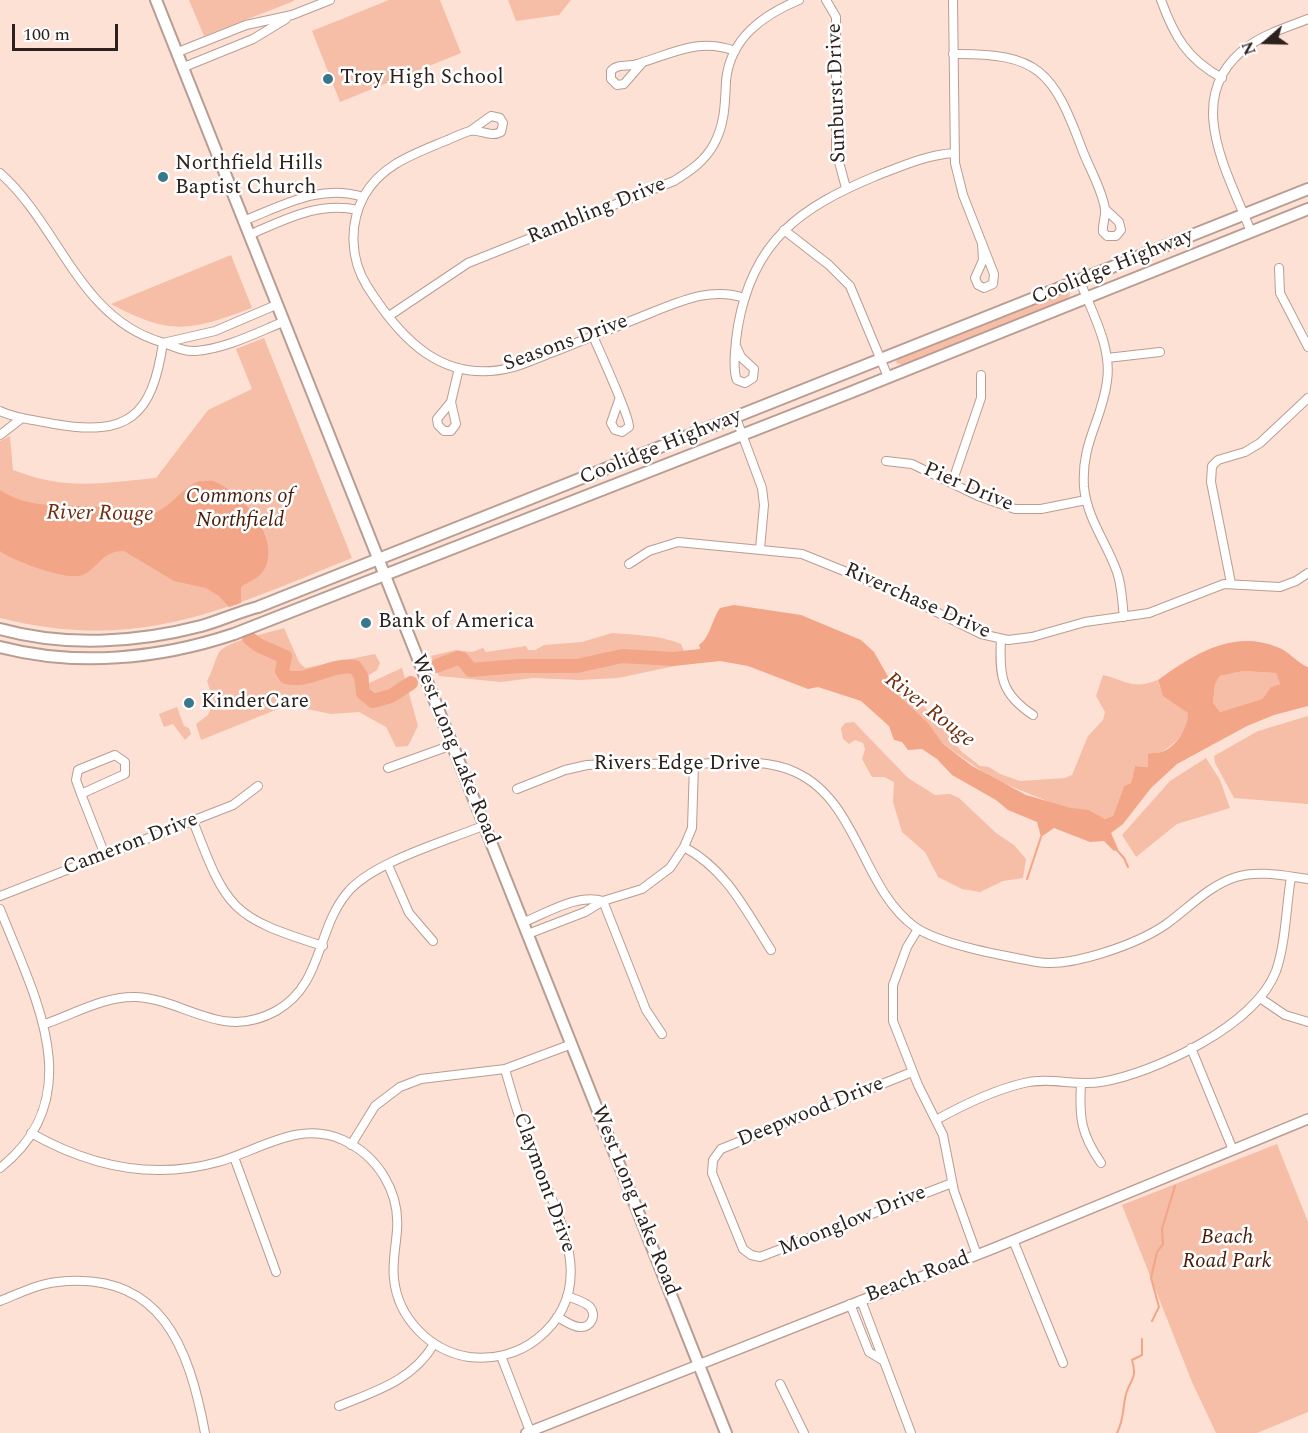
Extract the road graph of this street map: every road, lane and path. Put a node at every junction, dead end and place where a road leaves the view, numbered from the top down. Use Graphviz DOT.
graph roads {
  1 [pos="156,0"];
  2 [pos="330,0"];
  3 [pos="799,0"];
  4 [pos="826,0"];
  5 [pos="953,0"];
  6 [pos="1161,0"];
  7 [pos="292,15"];
  8 [pos="1308,19"];
  9 [pos="735,51"];
  10 [pos="178,52"];
  11 [pos="953,54"];
  12 [pos="643,62"];
  13 [pos="184,67"];
  14 [pos="1222,78"];
  15 [pos="470,132"];
  16 [pos="954,153"];
  17 [pos="0,172"];
  18 [pos="846,188"];
  19 [pos="1308,189"];
  20 [pos="363,198"];
  21 [pos="1105,209"];
  22 [pos="1308,209"];
  23 [pos="358,210"];
  24 [pos="1244,215"];
  25 [pos="243,221"];
  26 [pos="784,230"];
  27 [pos="1251,232"];
  28 [pos="249,235"];
  29 [pos="982,243"];
  30 [pos="1279,268"];
  31 [pos="1080,281"];
  32 [pos="744,298"];
  33 [pos="1086,298"];
  34 [pos="276,305"];
  35 [pos="388,316"];
  36 [pos="283,322"];
  37 [pos="593,336"];
  38 [pos="163,343"];
  39 [pos="736,346"];
  40 [pos="1308,347"];
  41 [pos="1160,352"];
  42 [pos="1107,358"];
  43 [pos="881,360"];
  44 [pos="459,368"];
  45 [pos="981,375"];
  46 [pos="888,377"];
  47 [pos="1308,398"];
  48 [pos="619,400"];
  49 [pos="451,402"];
  50 [pos="0,411"];
  51 [pos="22,418"];
  52 [pos="736,418"];
  53 [pos="742,434"];
  54 [pos="0,435"];
  55 [pos="886,461"];
  56 [pos="952,483"];
  57 [pos="1086,500"];
  58 [pos="490,515"];
  59 [pos="467,524"];
  60 [pos="488,535"];
  61 [pos="462,545"];
  62 [pos="760,549"];
  63 [pos="378,558"];
  64 [pos="629,564"];
  65 [pos="1308,573"];
  66 [pos="384,576"];
  67 [pos="1231,584"];
  68 [pos="280,598"];
  69 [pos="258,607"];
  70 [pos="282,617"];
  71 [pos="1124,617"];
  72 [pos="258,626"];
  73 [pos="0,628"];
  74 [pos="1001,639"];
  75 [pos="0,646"];
  76 [pos="1033,715"];
  77 [pos="452,745"];
  78 [pos="694,764"];
  79 [pos="388,768"];
  80 [pos="258,786"];
  81 [pos="517,789"];
  82 [pos="81,794"];
  83 [pos="193,821"];
  84 [pos="485,825"];
  85 [pos="684,847"];
  86 [pos="105,855"];
  87 [pos="388,865"];
  88 [pos="1291,877"];
  89 [pos="1308,879"];
  90 [pos="0,896"];
  91 [pos="603,901"];
  92 [pos="0,909"];
  93 [pos="524,922"];
  94 [pos="918,929"];
  95 [pos="528,934"];
  96 [pos="433,941"];
  97 [pos="323,946"];
  98 [pos="771,950"];
  99 [pos="1260,998"];
  100 [pos="1308,1022"];
  101 [pos="45,1024"];
  102 [pos="662,1034"];
  103 [pos="572,1044"];
  104 [pos="1191,1048"];
  105 [pos="505,1069"];
  106 [pos="912,1072"];
  107 [pos="1081,1084"];
  108 [pos="1308,1119"];
  109 [pos="936,1120"];
  110 [pos="31,1133"];
  111 [pos="351,1145"];
  112 [pos="1233,1150"];
  113 [pos="234,1156"];
  114 [pos="713,1160"];
  115 [pos="1101,1163"];
  116 [pos="0,1168"];
  117 [pos="952,1183"];
  118 [pos="1013,1240"];
  119 [pos="977,1255"];
  120 [pos="276,1272"];
  121 [pos="567,1296"];
  122 [pos="861,1300"];
  123 [pos="0,1301"];
  124 [pos="850,1304"];
  125 [pos="557,1317"];
  126 [pos="434,1344"];
  127 [pos="501,1356"];
  128 [pos="884,1361"];
  129 [pos="1063,1363"];
  130 [pos="699,1364"];
  131 [pos="780,1384"];
  132 [pos="339,1406"];
  133 [pos="528,1432"];
  134 [pos="205,1433"];
  135 [pos="726,1433"];
  136 [pos="804,1433"];
  137 [pos="911,1433"];
  1 -- 10 [label="main road, West Long Lake Road"];
  2 -- 7 [label="street"];
  3 -- 9 [label="street"];
  4 -- 18 [label="street, Sunburst Drive"];
  5 -- 11 [label="street"];
  6 -- 14 [label="street"];
  7 -- 10 [label="street"];
  7 -- 13 [label="street"];
  8 -- 14 [label="street"];
  9 -- 12 [label="street"];
  9 -- 35 [label="street, Rambling Drive"];
  10 -- 13 [label="main road, West Long Lake Road"];
  11 -- 16 [label="street"];
  11 -- 21 [label="street"];
  13 -- 25 [label="main road, West Long Lake Road"];
  14 -- 24 [label="street"];
  15 -- 20 [label="street, Seasons Drive"];
  16 -- 18 [label="street"];
  16 -- 29 [label="street"];
  17 -- 38 [label="street"];
  18 -- 26 [label="street"];
  19 -- 24 [label="main road, Coolidge Highway"];
  20 -- 23 [label="street, Seasons Drive"];
  20 -- 25 [label="street"];
  22 -- 27 [label="main road, Coolidge Highway"];
  23 -- 28 [label="street"];
  23 -- 35 [label="street, Seasons Drive"];
  24 -- 27 [label="street"];
  24 -- 31 [label="main road, Coolidge Highway"];
  25 -- 28 [label="main road, West Long Lake Road"];
  26 -- 32 [label="street"];
  26 -- 43 [label="street"];
  27 -- 33 [label="main road, Coolidge Highway"];
  28 -- 34 [label="main road, West Long Lake Road"];
  29 -- 29 [label="street"];
  30 -- 40 [label="street"];
  31 -- 33 [label="street"];
  31 -- 43 [label="main road, Coolidge Highway"];
  32 -- 37 [label="street, Seasons Drive"];
  32 -- 39 [label="street"];
  33 -- 42 [label="street"];
  33 -- 46 [label="main road, Coolidge Highway"];
  34 -- 36 [label="main road, West Long Lake Road"];
  34 -- 38 [label="street"];
  35 -- 44 [label="street, Seasons Drive"];
  36 -- 38 [label="street"];
  36 -- 63 [label="main road, West Long Lake Road"];
  37 -- 44 [label="street, Seasons Drive"];
  37 -- 48 [label="street"];
  38 -- 51 [label="street"];
  41 -- 42 [label="street"];
  42 -- 57 [label="street"];
  43 -- 46 [label="street"];
  43 -- 52 [label="main road, Coolidge Highway"];
  44 -- 49 [label="street"];
  45 -- 56 [label="street"];
  46 -- 53 [label="main road, Coolidge Highway"];
  47 -- 67 [label="street"];
  50 -- 51 [label="street"];
  51 -- 54 [label="street"];
  52 -- 53 [label="street"];
  52 -- 58 [label="main road, Coolidge Highway"];
  53 -- 60 [label="main road, Coolidge Highway"];
  53 -- 62 [label="street"];
  55 -- 56 [label="street, Pier Drive"];
  56 -- 57 [label="street, Pier Drive"];
  57 -- 71 [label="street"];
  58 -- 59 [label="main road, Coolidge Highway"];
  58 -- 60 [label="main road"];
  59 -- 61 [label="main road"];
  59 -- 63 [label="main road, Coolidge Highway"];
  60 -- 61 [label="main road, Coolidge Highway"];
  61 -- 66 [label="main road, Coolidge Highway"];
  62 -- 64 [label="street, Riverchase Drive"];
  62 -- 74 [label="street, Riverchase Drive"];
  63 -- 66 [label="main road, West Long Lake Road"];
  63 -- 68 [label="main road, Coolidge Highway"];
  65 -- 67 [label="street, Riverchase Drive"];
  66 -- 70 [label="main road, Coolidge Highway"];
  66 -- 77 [label="main road, West Long Lake Road"];
  67 -- 71 [label="street, Riverchase Drive"];
  68 -- 69 [label="main road, Coolidge Highway"];
  68 -- 70 [label="main road"];
  69 -- 72 [label="main road"];
  69 -- 73 [label="main road, Coolidge Highway"];
  70 -- 72 [label="main road, Coolidge Highway"];
  71 -- 74 [label="street, Riverchase Drive"];
  72 -- 75 [label="main road, Coolidge Highway"];
  74 -- 76 [label="street"];
  77 -- 79 [label="street"];
  77 -- 84 [label="main road, West Long Lake Road"];
  78 -- 81 [label="street, Rivers Edge Drive"];
  78 -- 85 [label="street"];
  78 -- 94 [label="street, Rivers Edge Drive"];
  80 -- 83 [label="street, Cameron Drive"];
  82 -- 82 [label="street"];
  82 -- 86 [label="street"];
  83 -- 86 [label="street, Cameron Drive"];
  83 -- 97 [label="street"];
  84 -- 87 [label="street"];
  84 -- 93 [label="main road, West Long Lake Road"];
  85 -- 91 [label="street"];
  85 -- 98 [label="street"];
  86 -- 90 [label="street, Cameron Drive"];
  87 -- 96 [label="street"];
  87 -- 97 [label="street"];
  88 -- 89 [label="street, Rivers Edge Drive"];
  88 -- 94 [label="street, Rivers Edge Drive"];
  88 -- 99 [label="street"];
  91 -- 93 [label="street"];
  91 -- 95 [label="street"];
  91 -- 102 [label="street"];
  92 -- 101 [label="street"];
  93 -- 95 [label="main road, West Long Lake Road"];
  94 -- 106 [label="street"];
  95 -- 103 [label="main road, West Long Lake Road"];
  97 -- 101 [label="street"];
  99 -- 100 [label="street"];
  99 -- 104 [label="street"];
  101 -- 110 [label="street"];
  103 -- 105 [label="street"];
  103 -- 130 [label="main road, West Long Lake Road"];
  104 -- 107 [label="street"];
  104 -- 112 [label="street"];
  105 -- 111 [label="street"];
  105 -- 121 [label="street, Claymont Drive"];
  106 -- 109 [label="street"];
  106 -- 114 [label="street, Deepwood Drive"];
  107 -- 109 [label="street"];
  107 -- 115 [label="street"];
  108 -- 112 [label="street, Beach Road"];
  109 -- 117 [label="street"];
  110 -- 113 [label="street"];
  110 -- 116 [label="street"];
  111 -- 113 [label="street"];
  111 -- 126 [label="street"];
  112 -- 118 [label="street, Beach Road"];
  113 -- 120 [label="street"];
  114 -- 117 [label="street, Moonglow Drive"];
  117 -- 119 [label="street"];
  118 -- 119 [label="street, Beach Road"];
  118 -- 129 [label="street"];
  119 -- 122 [label="street, Beach Road"];
  121 -- 125 [label="street, Claymont Drive"];
  121 -- 125 [label="street"];
  122 -- 124 [label="street, Beach Road"];
  122 -- 128 [label="street"];
  123 -- 134 [label="street"];
  124 -- 128 [label="street"];
  124 -- 130 [label="street, Beach Road"];
  125 -- 127 [label="street, Claymont Drive"];
  126 -- 127 [label="street"];
  126 -- 132 [label="street"];
  127 -- 133 [label="street"];
  128 -- 137 [label="street"];
  130 -- 133 [label="street, Beach Road"];
  130 -- 135 [label="main road, West Long Lake Road"];
  131 -- 136 [label="street"];
}
